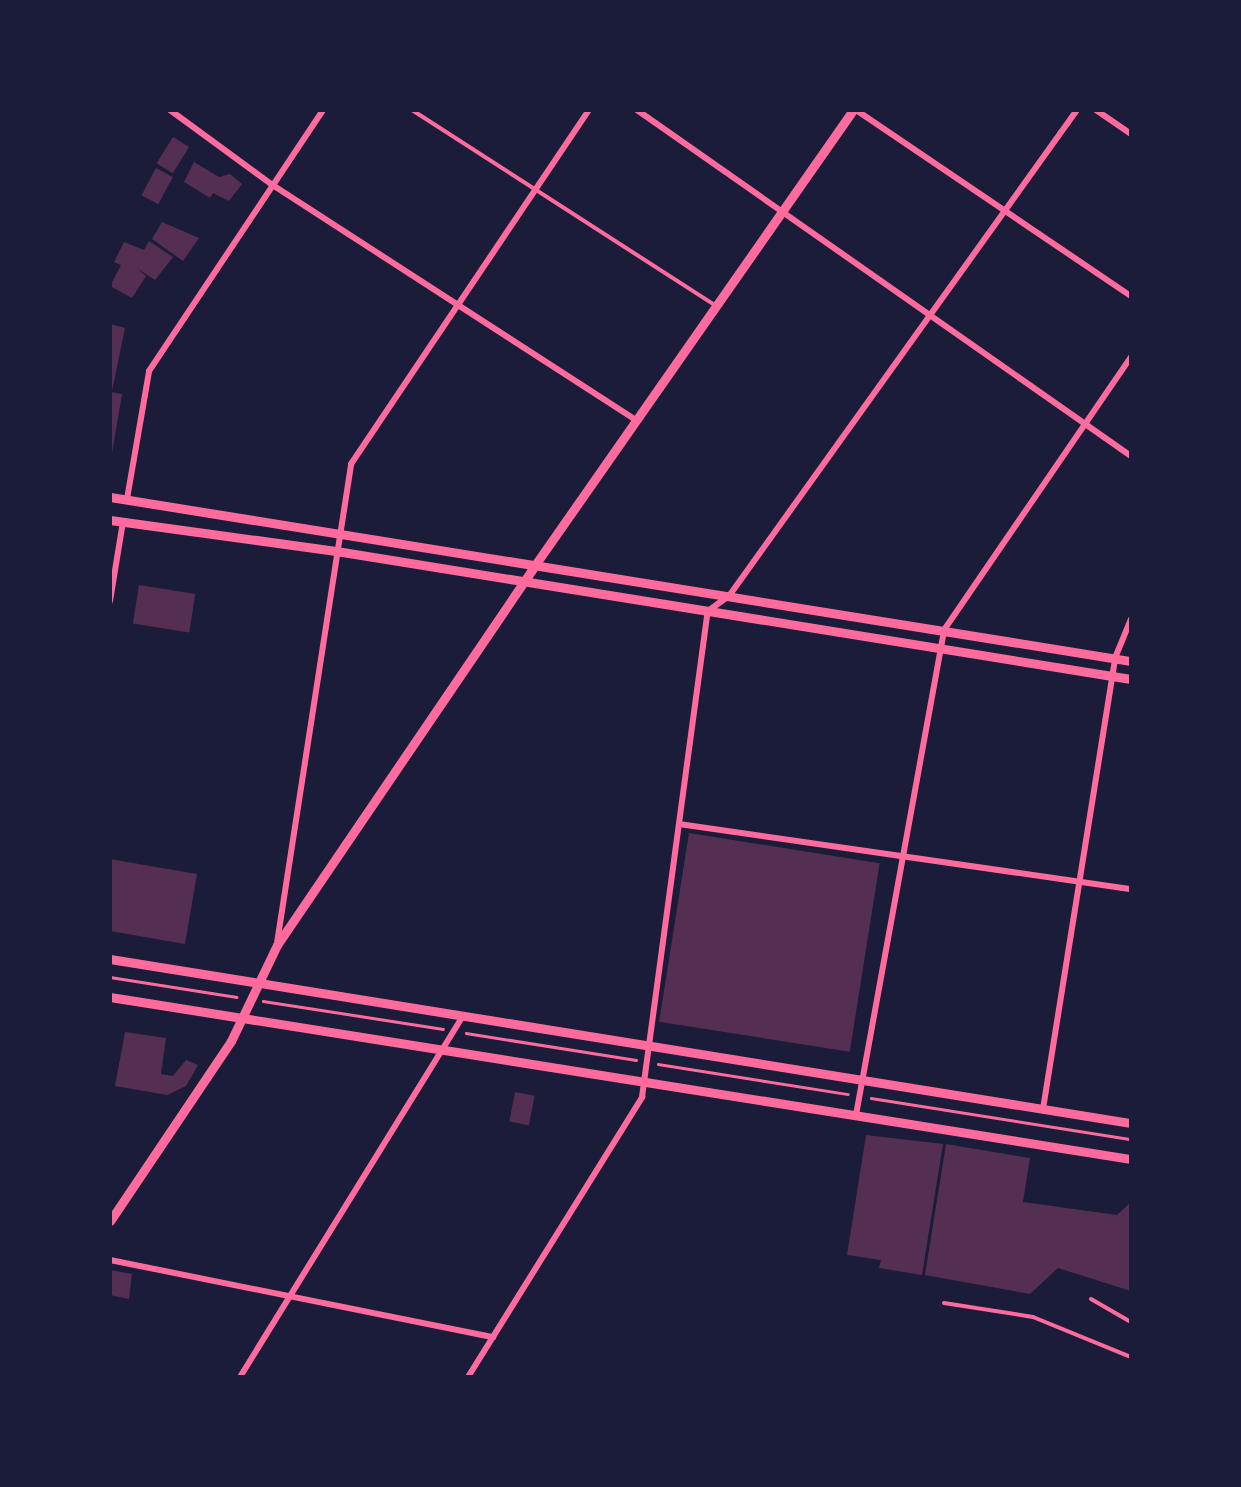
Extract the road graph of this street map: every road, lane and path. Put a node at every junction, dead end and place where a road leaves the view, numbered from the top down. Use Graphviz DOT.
graph roads {
  1 [pos="170,110"];
  2 [pos="323,110"];
  3 [pos="412,110"];
  4 [pos="589,110"];
  5 [pos="637,110"];
  6 [pos="855,110"];
  7 [pos="1077,110"];
  8 [pos="1096,110"];
  9 [pos="1131,134"];
  10 [pos="270,184"];
  11 [pos="535,191"];
  12 [pos="1006,211"];
  13 [pos="783,212"];
  14 [pos="1131,296"];
  15 [pos="716,306"];
  16 [pos="458,308"];
  17 [pos="931,316"];
  18 [pos="1131,357"];
  19 [pos="638,420"];
  20 [pos="1086,424"];
  21 [pos="1131,456"];
  22 [pos="110,497"];
  23 [pos="127,500"];
  24 [pos="110,520"];
  25 [pos="123,522"];
  26 [pos="339,534"];
  27 [pos="336,551"];
  28 [pos="535,565"];
  29 [pos="524,581"];
  30 [pos="634,581"];
  31 [pos="729,596"];
  32 [pos="630,598"];
  33 [pos="110,601"];
  34 [pos="708,611"];
  35 [pos="1131,618"];
  36 [pos="944,630"];
  37 [pos="940,648"];
  38 [pos="1114,658"];
  39 [pos="1131,660"];
  40 [pos="1112,676"];
  41 [pos="1131,679"];
  42 [pos="679,824"];
  43 [pos="903,856"];
  44 [pos="1079,880"];
  45 [pos="1131,888"];
  46 [pos="277,944"];
  47 [pos="110,959"];
  48 [pos="110,977"];
  49 [pos="258,983"];
  50 [pos="110,996"];
  51 [pos="252,1000"];
  52 [pos="463,1016"];
  53 [pos="244,1018"];
  54 [pos="454,1031"];
  55 [pos="649,1046"];
  56 [pos="444,1050"];
  57 [pos="647,1062"];
  58 [pos="862,1080"];
  59 [pos="644,1082"];
  60 [pos="859,1096"];
  61 [pos="1043,1108"];
  62 [pos="856,1116"];
  63 [pos="1131,1122"];
  64 [pos="1131,1139"];
  65 [pos="1131,1160"];
  66 [pos="110,1221"];
  67 [pos="110,1260"];
  68 [pos="291,1296"];
  69 [pos="1091,1299"];
  70 [pos="944,1303"];
  71 [pos="1131,1322"];
  72 [pos="492,1338"];
  73 [pos="1131,1357"];
  74 [pos="240,1377"];
  75 [pos="468,1377"];
  1 -- 10 [label="street"];
  2 -- 10 [label="street"];
  3 -- 11 [label="lane"];
  4 -- 11 [label="street"];
  5 -- 13 [label="street"];
  6 -- 12 [label="street"];
  6 -- 13 [label="street"];
  7 -- 12 [label="street"];
  8 -- 9 [label="street"];
  10 -- 16 [label="street"];
  10 -- 23 [label="street"];
  11 -- 15 [label="lane"];
  11 -- 16 [label="street"];
  12 -- 14 [label="street"];
  12 -- 17 [label="street"];
  13 -- 15 [label="street"];
  13 -- 17 [label="street"];
  15 -- 19 [label="street"];
  16 -- 19 [label="street"];
  16 -- 26 [label="street"];
  17 -- 20 [label="street"];
  17 -- 31 [label="street"];
  18 -- 20 [label="street"];
  19 -- 28 [label="street"];
  20 -- 21 [label="street"];
  20 -- 36 [label="street"];
  22 -- 23 [label="street"];
  23 -- 26 [label="street"];
  24 -- 25 [label="street"];
  25 -- 27 [label="street"];
  25 -- 33 [label="street"];
  26 -- 27 [label="street"];
  26 -- 28 [label="street"];
  27 -- 29 [label="street"];
  27 -- 46 [label="street"];
  28 -- 29 [label="street"];
  28 -- 30 [label="street"];
  29 -- 32 [label="street"];
  29 -- 46 [label="street"];
  30 -- 31 [label="street"];
  30 -- 32 [label="street"];
  31 -- 34 [label="street"];
  31 -- 36 [label="street"];
  32 -- 34 [label="street"];
  34 -- 37 [label="street"];
  34 -- 42 [label="street"];
  35 -- 38 [label="street"];
  36 -- 37 [label="street"];
  36 -- 38 [label="street"];
  37 -- 40 [label="street"];
  37 -- 43 [label="street"];
  38 -- 39 [label="street"];
  38 -- 40 [label="street"];
  40 -- 41 [label="street"];
  40 -- 44 [label="street"];
  42 -- 43 [label="street"];
  42 -- 55 [label="street"];
  43 -- 44 [label="street"];
  43 -- 58 [label="street"];
  44 -- 45 [label="street"];
  44 -- 61 [label="street"];
  46 -- 49 [label="street"];
  47 -- 49 [label="street"];
  48 -- 51 [label="path"];
  49 -- 51 [label="street"];
  49 -- 52 [label="street"];
  50 -- 53 [label="street"];
  51 -- 53 [label="street"];
  51 -- 54 [label="path"];
  52 -- 54 [label="street"];
  52 -- 55 [label="street"];
  53 -- 56 [label="street"];
  53 -- 66 [label="street"];
  54 -- 56 [label="street"];
  54 -- 57 [label="path"];
  55 -- 57 [label="street"];
  55 -- 58 [label="street"];
  56 -- 59 [label="street"];
  56 -- 68 [label="street"];
  57 -- 59 [label="street"];
  57 -- 60 [label="path"];
  58 -- 60 [label="street"];
  58 -- 61 [label="street"];
  59 -- 62 [label="street"];
  59 -- 72 [label="street"];
  60 -- 62 [label="street"];
  60 -- 64 [label="path"];
  61 -- 63 [label="street"];
  62 -- 65 [label="street"];
  67 -- 68 [label="street"];
  68 -- 72 [label="street"];
  68 -- 74 [label="street"];
  69 -- 71 [label="lane"];
  70 -- 73 [label="lane"];
  72 -- 75 [label="street"];
}
